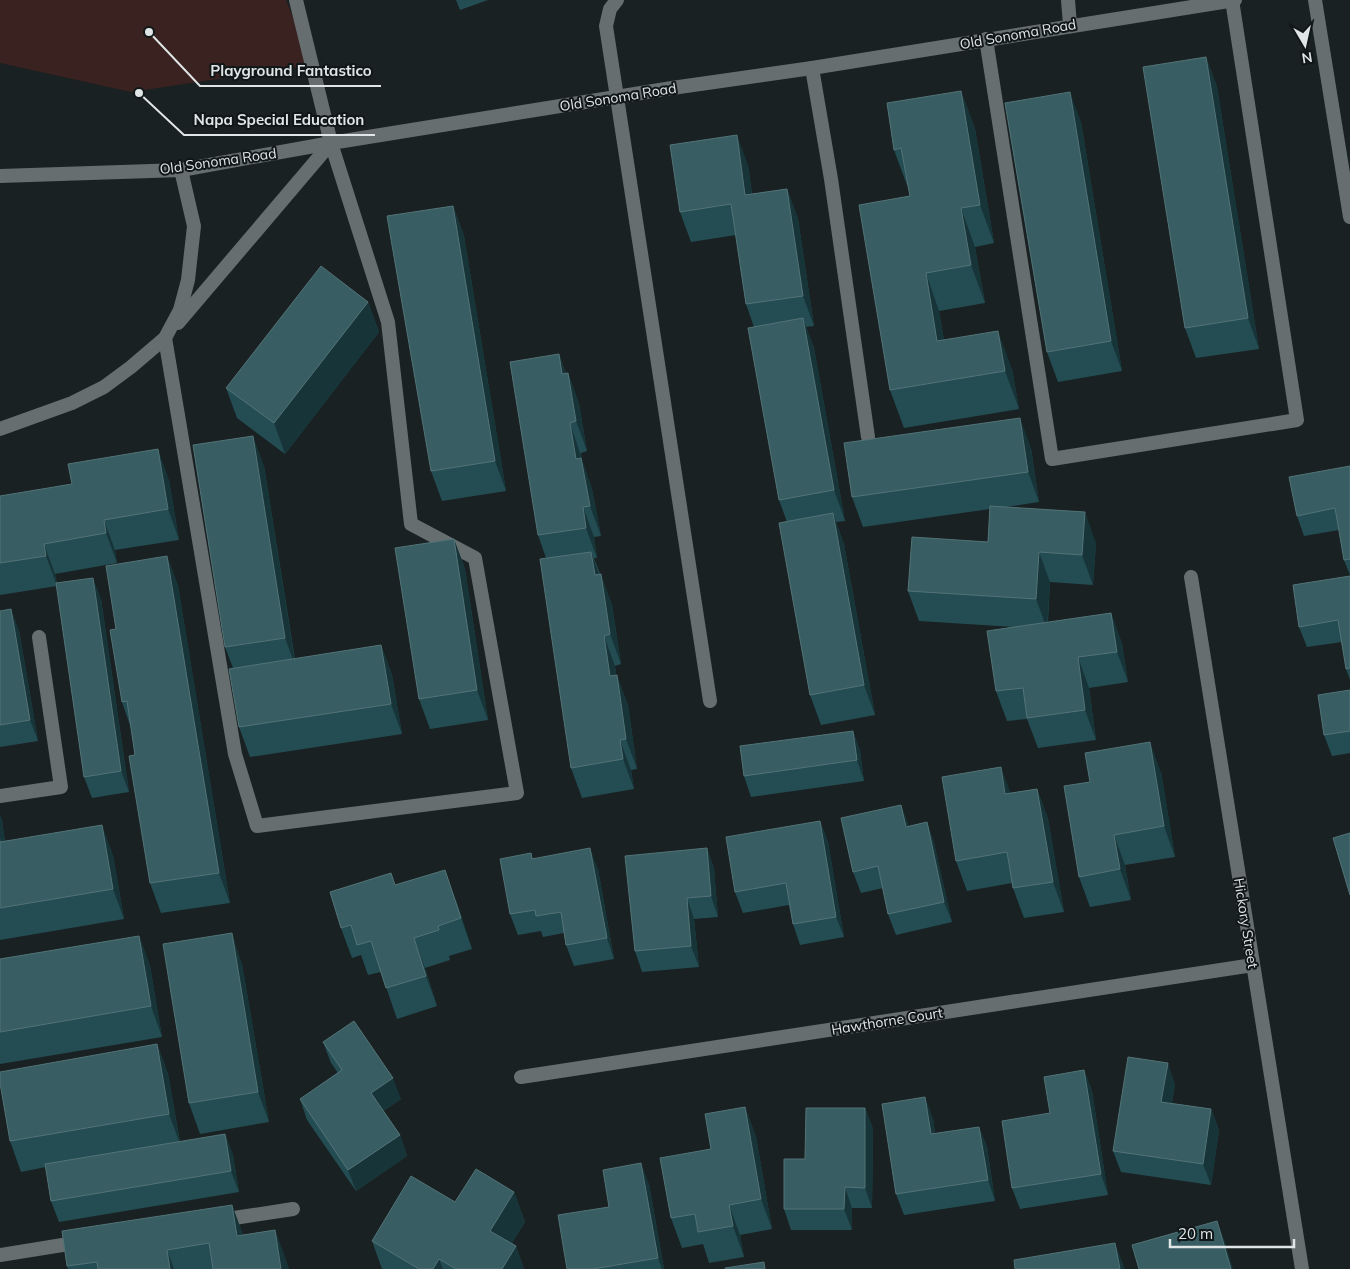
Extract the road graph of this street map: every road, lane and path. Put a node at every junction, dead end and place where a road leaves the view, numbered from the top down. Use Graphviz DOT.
graph roads {
  1 [pos="296,0"];
  2 [pos="617,0"];
  3 [pos="1068,0"];
  4 [pos="1234,0"];
  5 [pos="1315,0"];
  6 [pos="1070,25"];
  7 [pos="986,39"];
  8 [pos="812,68"];
  9 [pos="618,98"];
  10 [pos="331,143"];
  11 [pos="181,170"];
  12 [pos="0,176"];
  13 [pos="1350,217"];
  14 [pos="165,338"];
  15 [pos="0,429"];
  16 [pos="868,437"];
  17 [pos="1191,577"];
  18 [pos="39,637"];
  19 [pos="710,701"];
  20 [pos="0,796"];
  21 [pos="1253,965"];
  22 [pos="521,1077"];
  23 [pos="293,1209"];
  24 [pos="207,1222"];
  25 [pos="92,1241"];
  26 [pos="0,1255"];
  27 [pos="1302,1269"];
  1 -- 10 [label="street"];
  2 -- 9 [label="street"];
  3 -- 6 [label="street"];
  4 -- 6 [label="street, Old Sonoma Road"];
  4 -- 7 [label="street"];
  5 -- 13 [label="street"];
  6 -- 7 [label="street, Old Sonoma Road"];
  7 -- 8 [label="street, Old Sonoma Road"];
  8 -- 9 [label="street, Old Sonoma Road"];
  8 -- 16 [label="street"];
  9 -- 10 [label="street, Old Sonoma Road"];
  9 -- 19 [label="street"];
  10 -- 11 [label="street, Old Sonoma Road"];
  10 -- 14 [label="street"];
  10 -- 14 [label="street"];
  11 -- 12 [label="street, Old Sonoma Road"];
  11 -- 14 [label="street"];
  14 -- 15 [label="street"];
  17 -- 21 [label="street, Hickory Street"];
  18 -- 20 [label="street"];
  21 -- 22 [label="street, Hawthorne Court"];
  21 -- 27 [label="street, Hickory Street"];
  23 -- 24 [label="street"];
  25 -- 26 [label="street"];
}
